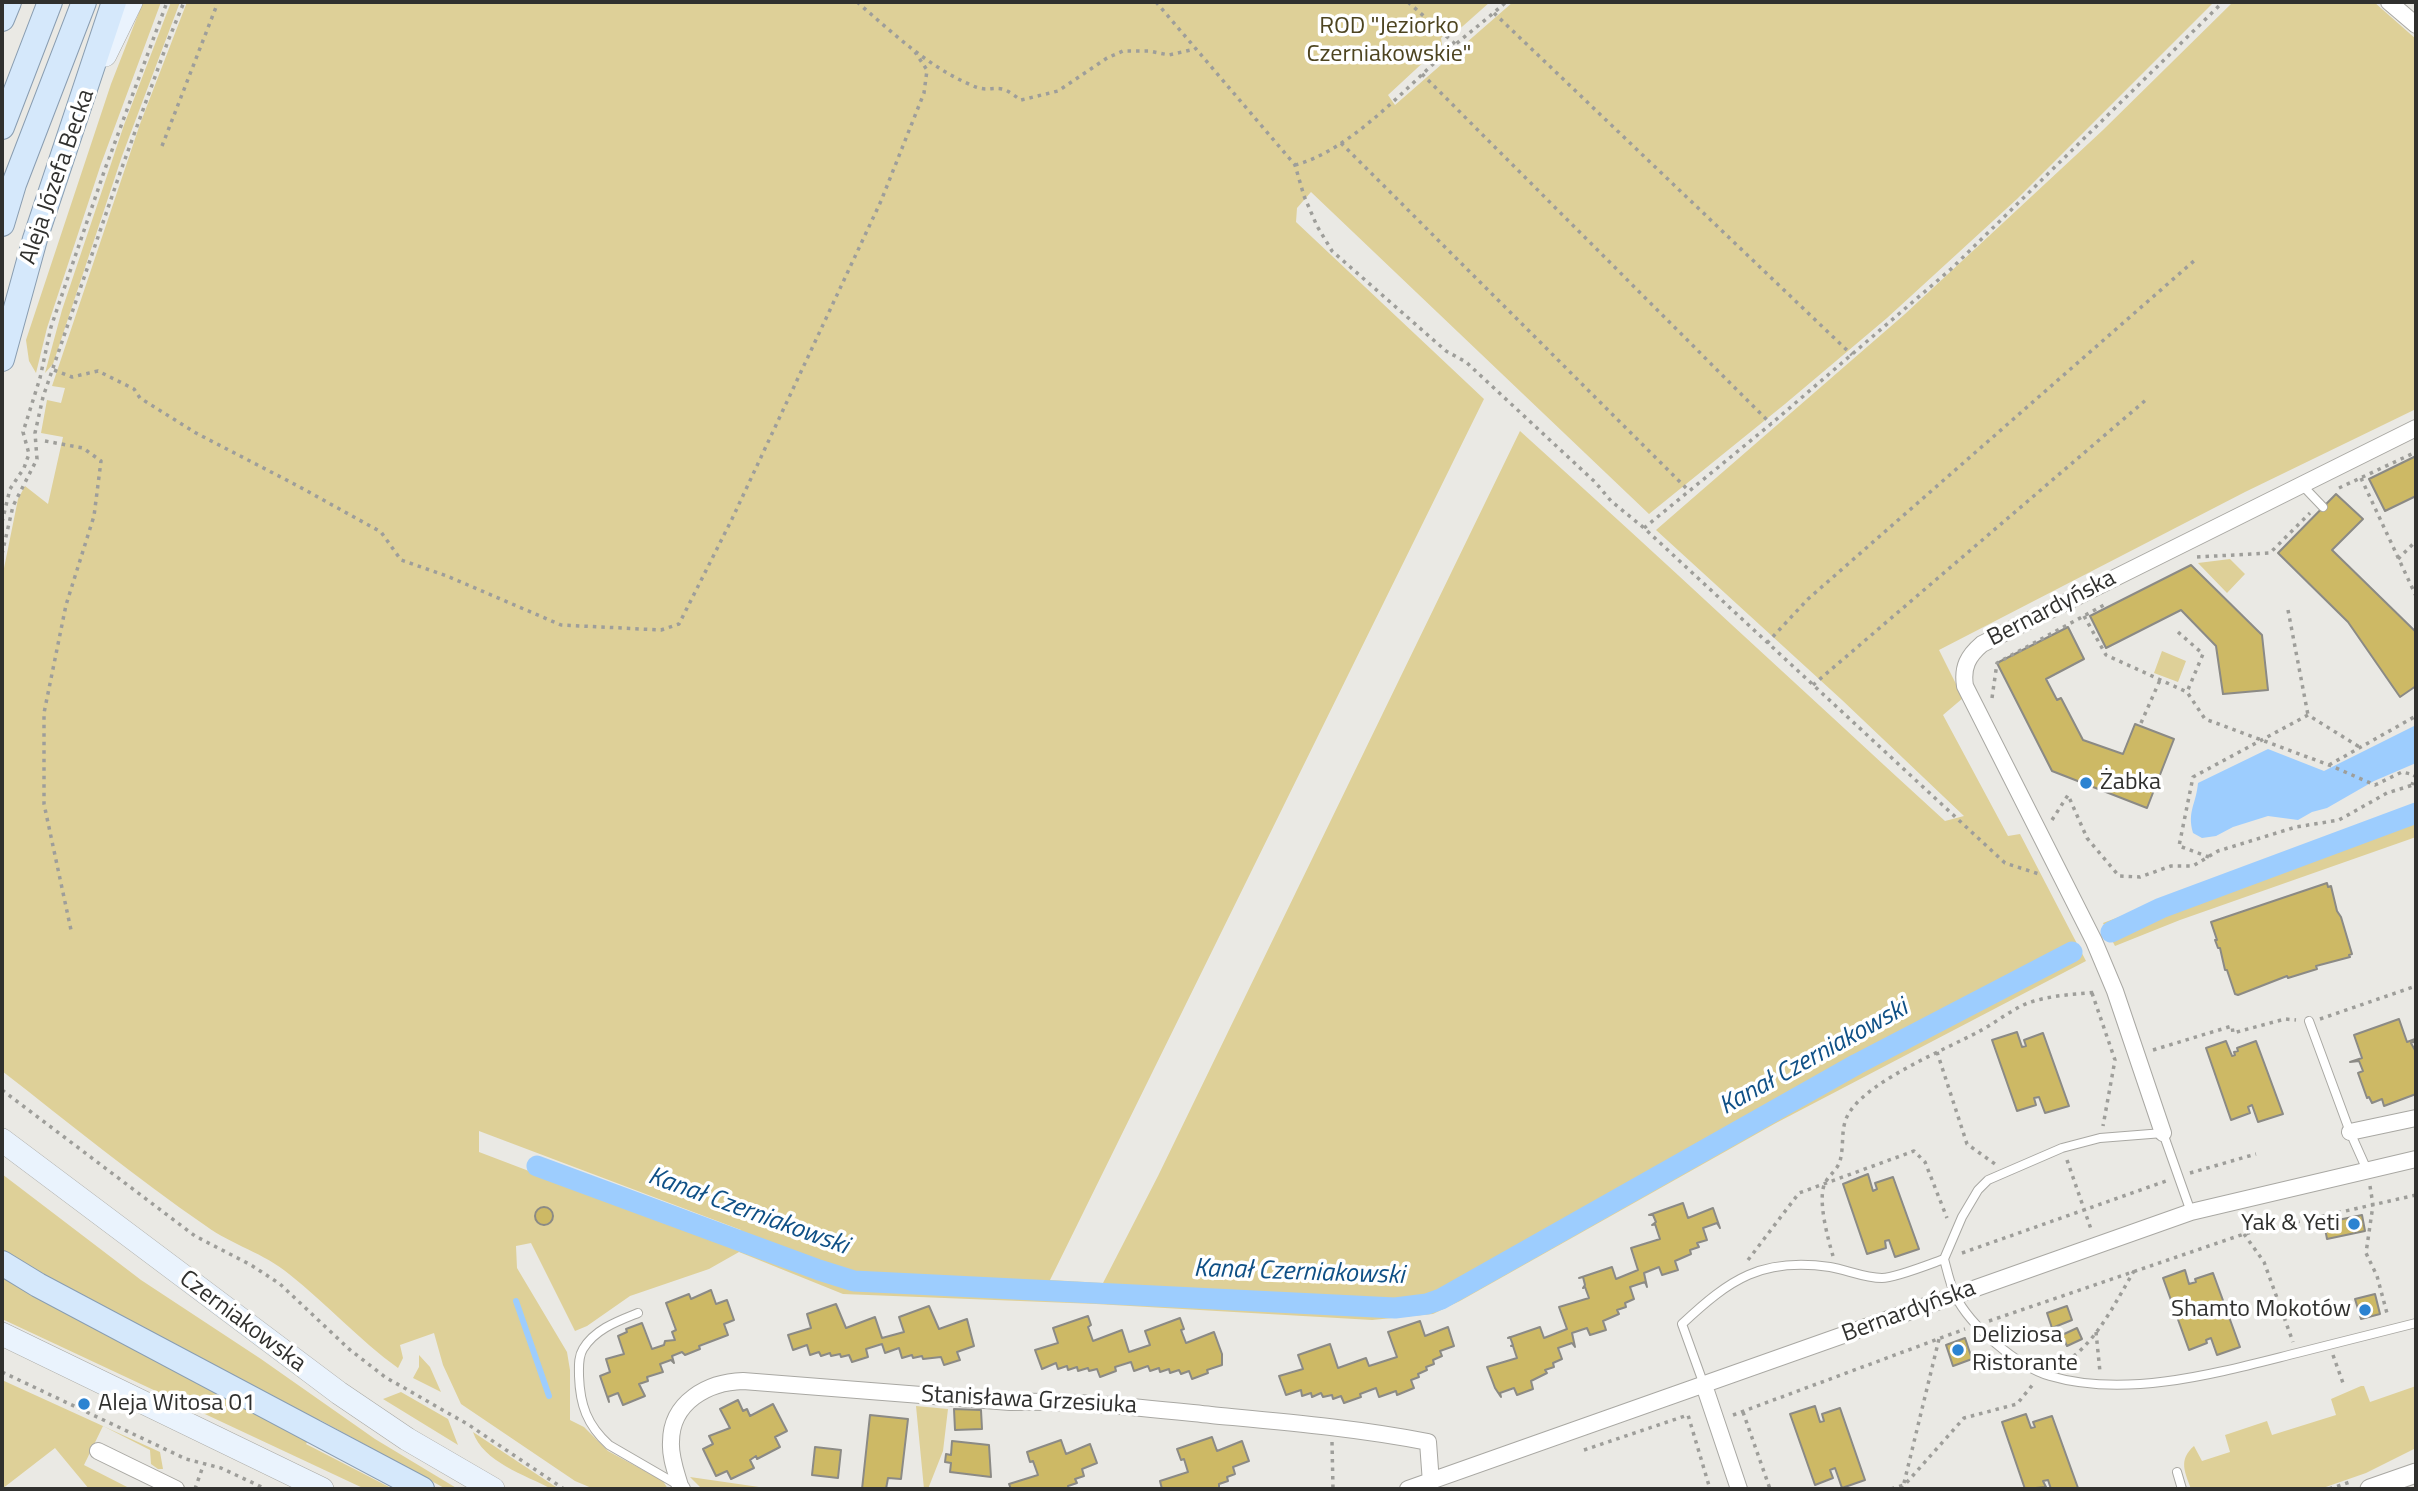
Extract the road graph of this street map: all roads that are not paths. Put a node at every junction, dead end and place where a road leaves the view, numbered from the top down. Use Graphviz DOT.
graph roads {
  1 [pos="84,2"];
  2 [pos="114,2"];
  3 [pos="131,2"];
  4 [pos="2389,2"];
  5 [pos="46,11"];
  6 [pos="2416,25"];
  7 [pos="81,102"];
  8 [pos="2,127"];
  9 [pos="2,224"];
  10 [pos="2,359"];
  11 [pos="2416,428"];
  12 [pos="2301,484"];
  13 [pos="2321,505"];
  14 [pos="2309,1021"];
  15 [pos="2416,1118"];
  16 [pos="2350,1132"];
  17 [pos="2163,1133"];
  18 [pos="2,1140"];
  19 [pos="2416,1159"];
  20 [pos="2367,1170"];
  21 [pos="2191,1212"];
  22 [pos="1944,1259"];
  23 [pos="2,1263"];
  24 [pos="1955,1295"];
  25 [pos="638,1313"];
  26 [pos="2416,1323"];
  27 [pos="2,1334"];
  28 [pos="1704,1385"];
  29 [pos="98,1451"];
  30 [pos="2176,1472"];
  31 [pos="2416,1473"];
  32 [pos="1431,1483"];
  33 [pos="681,1488"];
  34 [pos="176,1489"];
  35 [pos="323,1489"];
  36 [pos="422,1489"];
  37 [pos="493,1489"];
  38 [pos="1408,1489"];
  39 [pos="1739,1489"];
  40 [pos="2182,1489"];
  41 [pos="2370,1489"];
  1 -- 9 [label="main road, Aleja Józefa Becka"];
  2 -- 7 [label="main road"];
  3 -- 7 [label="main road, Aleja Józefa Becka"];
  4 -- 6 [label="street"];
  5 -- 8 [label="main road"];
  7 -- 10 [label="main road, Aleja Józefa Becka"];
  11 -- 12 [label="street, Bernardyńska"];
  12 -- 13 [label="lane"];
  12 -- 17 [label="street, Bernardyńska"];
  14 -- 16 [label="lane"];
  15 -- 16 [label="street"];
  16 -- 20 [label="lane"];
  17 -- 21 [label="lane"];
  17 -- 22 [label="lane"];
  18 -- 37 [label="main road, Czerniakowska"];
  19 -- 20 [label="street, Bernardyńska"];
  20 -- 21 [label="street, Bernardyńska"];
  21 -- 24 [label="street, Bernardyńska"];
  22 -- 24 [label="lane"];
  22 -- 28 [label="lane"];
  23 -- 36 [label="main road"];
  24 -- 26 [label="lane"];
  24 -- 28 [label="street, Bernardyńska"];
  25 -- 33 [label="lane"];
  27 -- 35 [label="main road"];
  28 -- 32 [label="street, Bernardyńska"];
  28 -- 39 [label="street"];
  29 -- 34 [label="street"];
  30 -- 40 [label="lane"];
  31 -- 41 [label="street"];
  32 -- 33 [label="street, Stanisława Grzesiuka"];
  32 -- 38 [label="street, Bernardyńska"];
}
